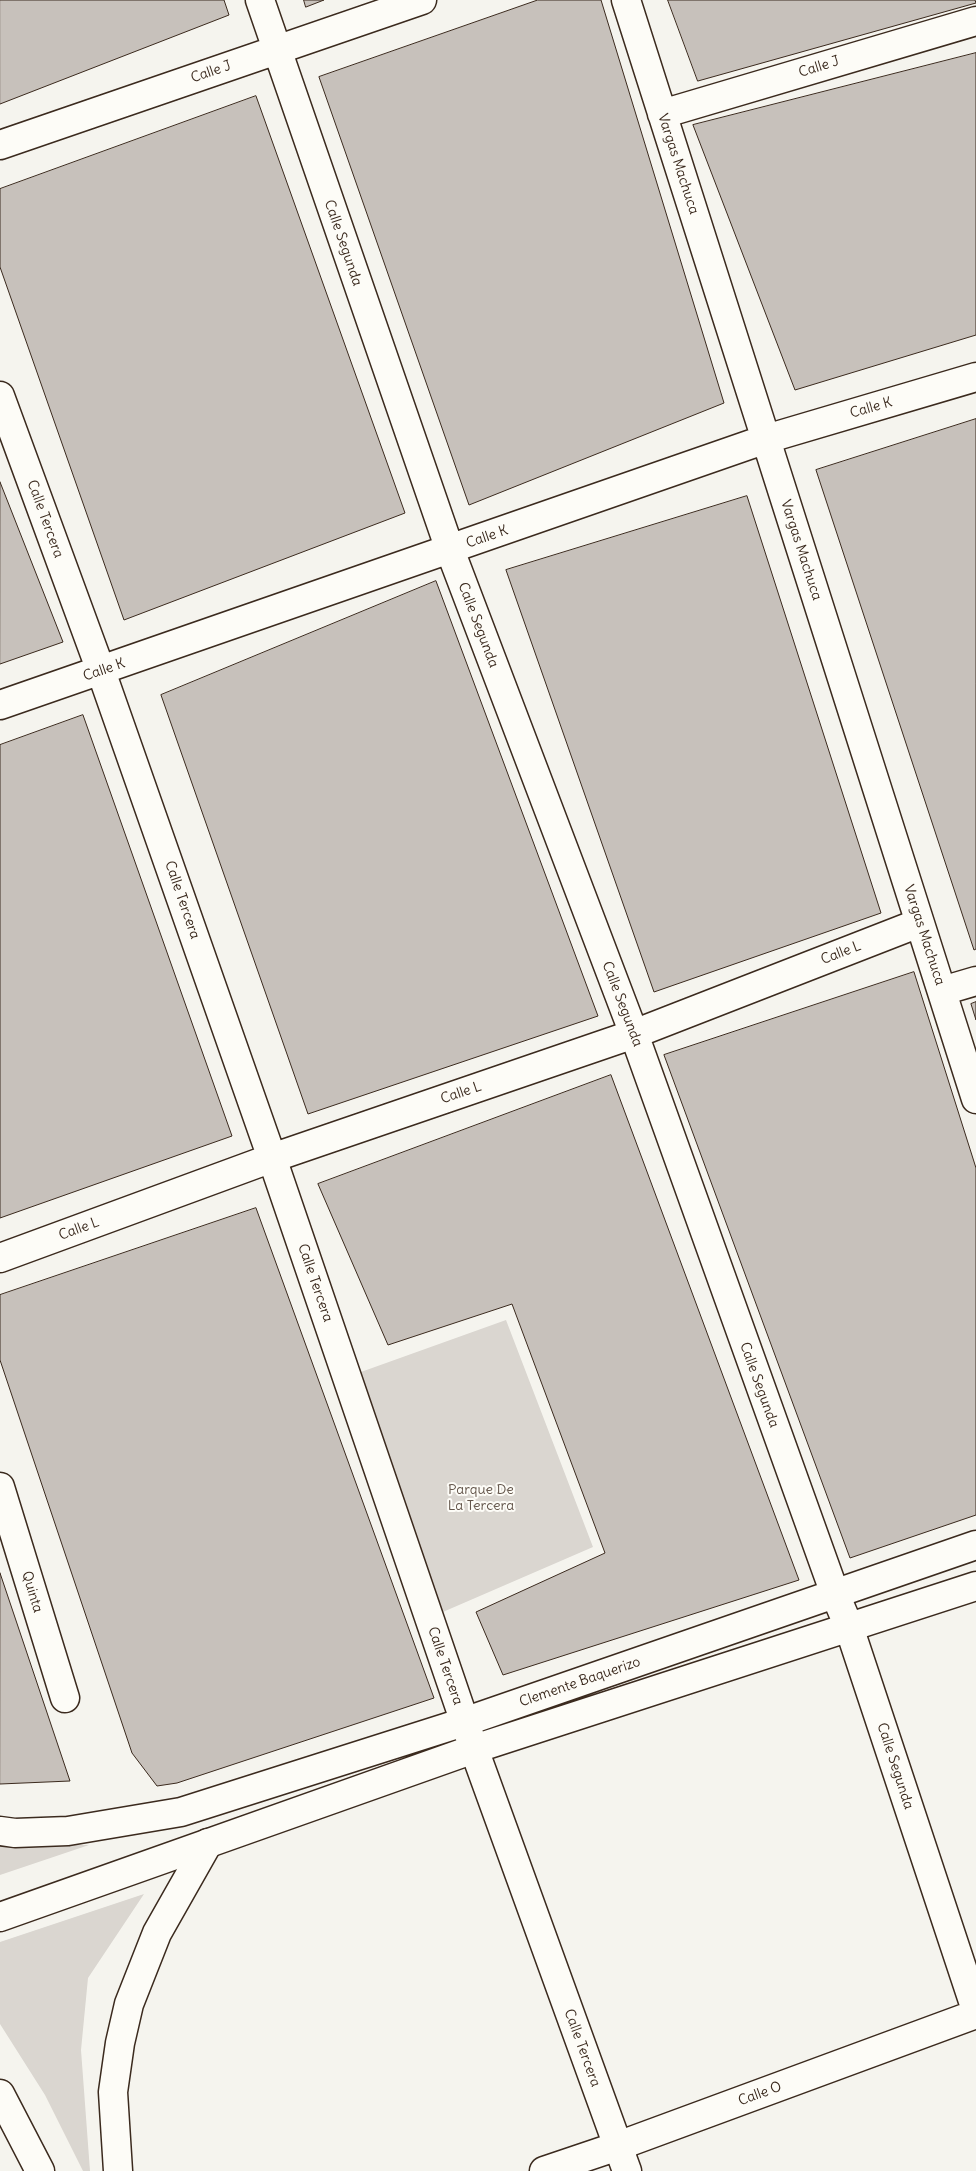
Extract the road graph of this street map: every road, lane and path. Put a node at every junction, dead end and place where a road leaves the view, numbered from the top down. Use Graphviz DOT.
graph roads {
  1 [pos="260,0"];
  2 [pos="422,0"];
  3 [pos="626,0"];
  4 [pos="976,21"];
  5 [pos="276,50"];
  6 [pos="662,114"];
  7 [pos="0,145"];
  8 [pos="976,377"];
  9 [pos="0,396"];
  10 [pos="766,439"];
  11 [pos="450,550"];
  12 [pos="102,671"];
  13 [pos="0,705"];
  14 [pos="919,923"];
  15 [pos="976,981"];
  16 [pos="942,992"];
  17 [pos="634,1034"];
  18 [pos="976,1099"];
  19 [pos="272,1158"];
  20 [pos="0,1258"];
  21 [pos="0,1487"];
  22 [pos="976,1545"];
  23 [pos="976,1586"];
  24 [pos="835,1594"];
  25 [pos="850,1627"];
  26 [pos="65,1698"];
  27 [pos="464,1722"];
  28 [pos="474,1749"];
  29 [pos="0,1831"];
  30 [pos="208,1843"];
  31 [pos="0,1917"];
  32 [pos="976,2012"];
  33 [pos="0,2094"];
  34 [pos="622,2159"];
  35 [pos="40,2171"];
  36 [pos="118,2171"];
  37 [pos="544,2171"];
  1 -- 5 [label="main road, Calle Segunda"];
  2 -- 5 [label="main road, Calle J"];
  3 -- 6 [label="main road, Vargas Machuca"];
  4 -- 6 [label="main road, Calle J"];
  5 -- 7 [label="main road, Calle J"];
  5 -- 11 [label="main road, Calle Segunda"];
  6 -- 10 [label="main road, Vargas Machuca"];
  8 -- 10 [label="main road, Calle K"];
  9 -- 12 [label="main road, Calle Tercera"];
  10 -- 11 [label="main road, Calle K"];
  10 -- 14 [label="main road, Vargas Machuca"];
  11 -- 12 [label="main road, Calle K"];
  11 -- 17 [label="main road, Calle Segunda"];
  12 -- 13 [label="main road, Calle K"];
  12 -- 19 [label="main road, Calle Tercera"];
  14 -- 16 [label="main road, Vargas Machuca"];
  14 -- 17 [label="main road, Calle L"];
  15 -- 16 [label="main road"];
  16 -- 18 [label="main road, Vargas Machuca"];
  17 -- 19 [label="main road, Calle L"];
  17 -- 24 [label="main road, Calle Segunda"];
  19 -- 20 [label="main road, Calle L"];
  19 -- 27 [label="main road, Calle Tercera"];
  21 -- 26 [label="main road, Quinta"];
  22 -- 24 [label="main road, Clemente Baquerizo"];
  23 -- 25 [label="main road"];
  24 -- 25 [label="main road, Calle Segunda"];
  24 -- 27 [label="main road, Clemente Baquerizo"];
  25 -- 28 [label="main road"];
  25 -- 32 [label="main road, Calle Segunda"];
  27 -- 28 [label="main road, Calle Tercera"];
  27 -- 29 [label="main road, Clemente Baquerizo"];
  28 -- 30 [label="main road"];
  28 -- 34 [label="main road, Calle Tercera"];
  30 -- 31 [label="main road"];
  30 -- 36 [label="main road"];
  32 -- 34 [label="main road, Calle O"];
  33 -- 35 [label="main road"];
  34 -- 37 [label="main road, Calle O"];
}
